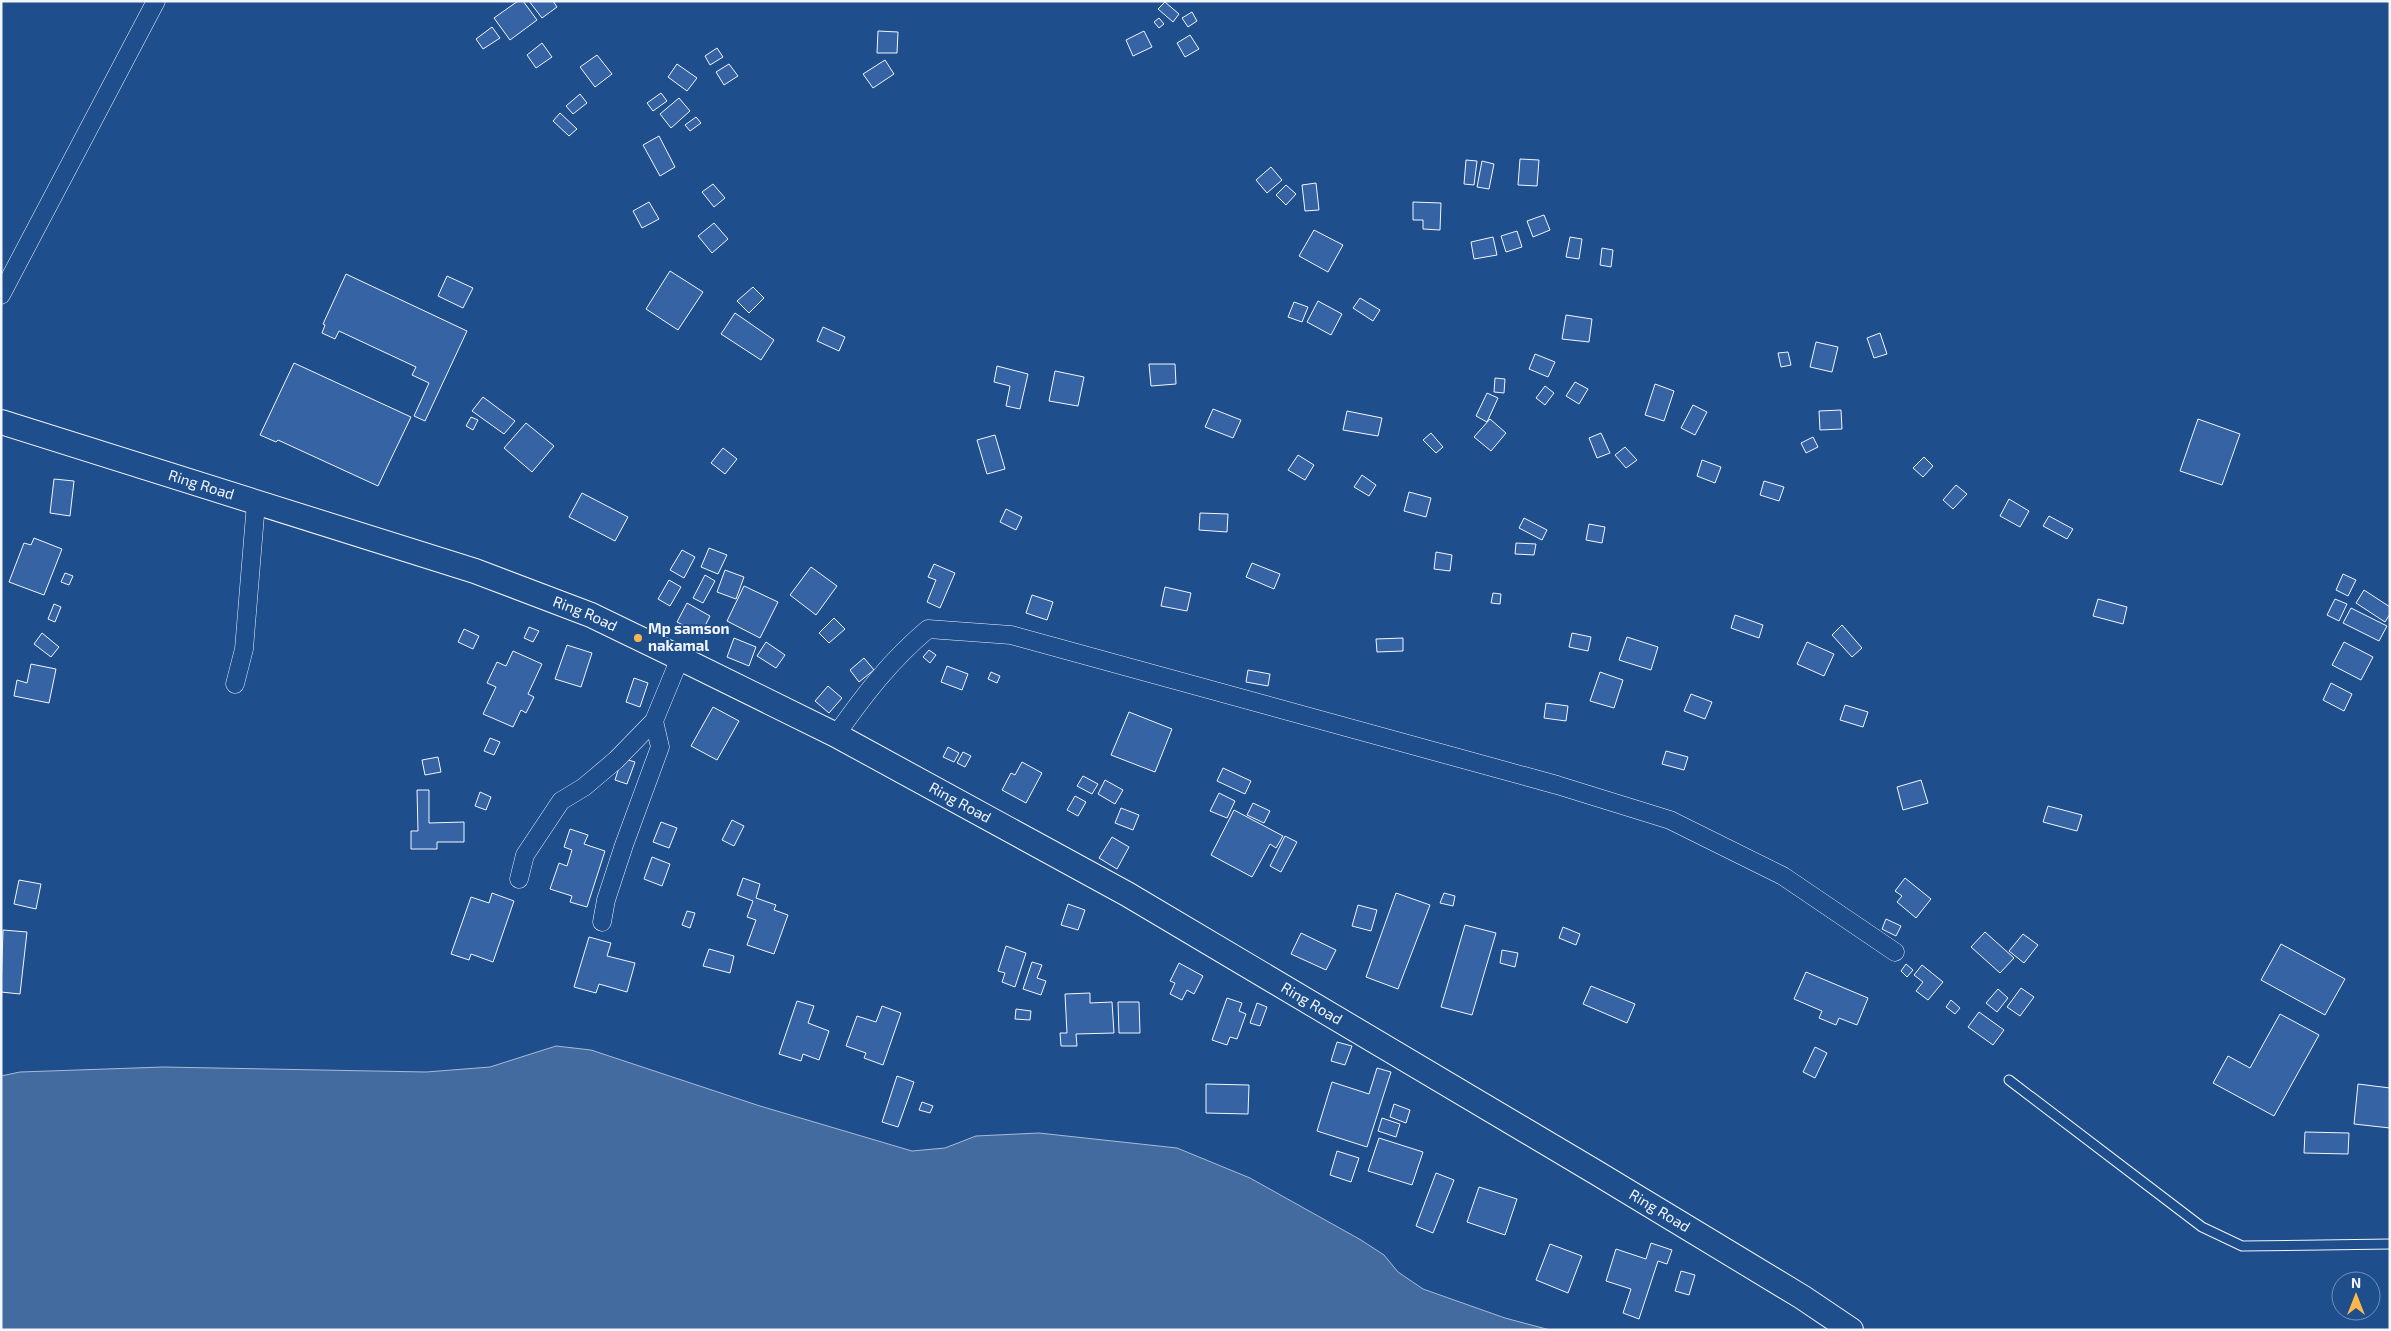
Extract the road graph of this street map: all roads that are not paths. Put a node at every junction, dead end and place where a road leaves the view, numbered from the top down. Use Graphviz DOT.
graph roads {
  1 [pos="156,1"];
  2 [pos="1,295"];
  3 [pos="1,422"];
  4 [pos="256,503"];
  5 [pos="680,658"];
  6 [pos="235,684"];
  7 [pos="654,721"];
  8 [pos="836,735"];
  9 [pos="519,879"];
  10 [pos="602,922"];
  11 [pos="1895,952"];
  12 [pos="2009,1080"];
  13 [pos="2390,1244"];
  14 [pos="1850,1330"];
  1 -- 2 [label="street"];
  3 -- 4 [label="main road, Ring Road"];
  4 -- 5 [label="main road, Ring Road"];
  4 -- 6 [label="street"];
  5 -- 7 [label="street"];
  5 -- 8 [label="main road, Ring Road"];
  7 -- 9 [label="street"];
  7 -- 10 [label="street"];
  8 -- 11 [label="street"];
  8 -- 14 [label="main road, Ring Road"];
  12 -- 13 [label="lane"];
}
